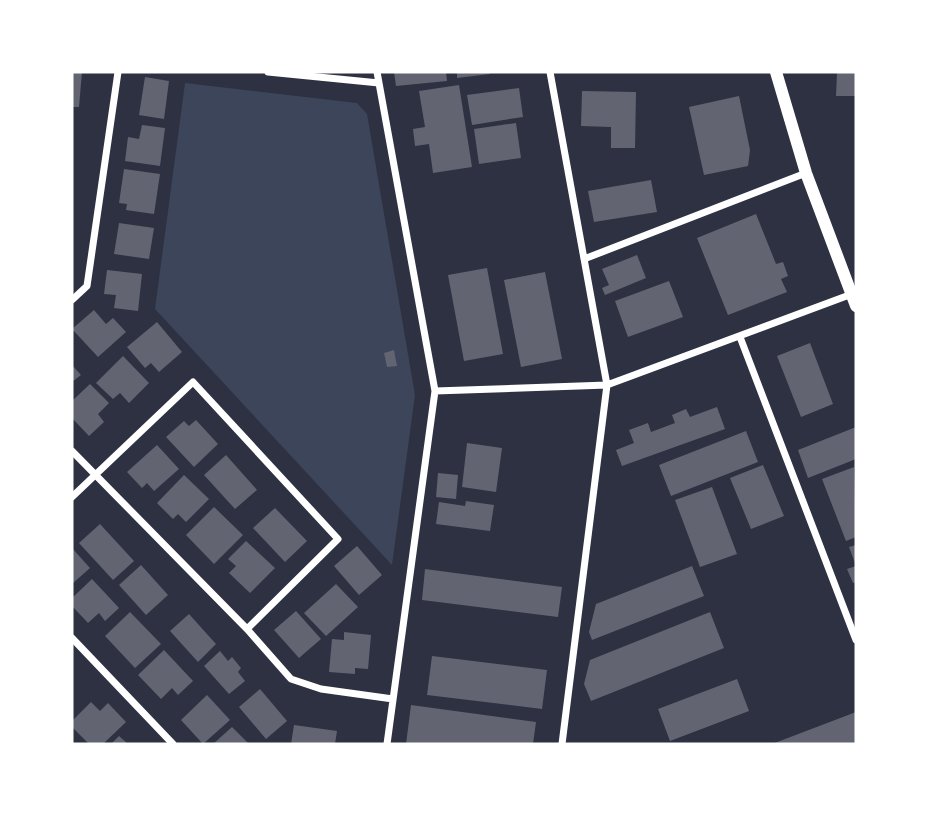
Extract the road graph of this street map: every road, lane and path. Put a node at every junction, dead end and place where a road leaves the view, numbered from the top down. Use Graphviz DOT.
graph roads {
  1 [pos="118,72"];
  2 [pos="268,72"];
  3 [pos="377,72"];
  4 [pos="550,72"];
  5 [pos="776,72"];
  6 [pos="379,83"];
  7 [pos="806,173"];
  8 [pos="584,260"];
  9 [pos="72,300"];
  10 [pos="854,300"];
  11 [pos="740,337"];
  12 [pos="607,385"];
  13 [pos="435,391"];
  14 [pos="72,451"];
  15 [pos="95,477"];
  16 [pos="72,497"];
  17 [pos="247,629"];
  18 [pos="72,638"];
  19 [pos="856,640"];
  20 [pos="393,699"];
  21 [pos="173,744"];
  22 [pos="387,744"];
  23 [pos="562,744"];
  1 -- 9 [label="street"];
  2 -- 6 [label="street"];
  3 -- 6 [label="street"];
  4 -- 8 [label="street"];
  5 -- 7 [label="street"];
  6 -- 13 [label="street"];
  7 -- 8 [label="street"];
  7 -- 10 [label="street"];
  8 -- 12 [label="street"];
  10 -- 11 [label="street"];
  11 -- 12 [label="street"];
  11 -- 19 [label="street"];
  12 -- 13 [label="street"];
  12 -- 23 [label="street"];
  13 -- 20 [label="street"];
  14 -- 15 [label="street"];
  15 -- 16 [label="street"];
  15 -- 17 [label="street"];
  15 -- 17 [label="street"];
  17 -- 20 [label="street"];
  18 -- 21 [label="street"];
  20 -- 22 [label="street"];
}
